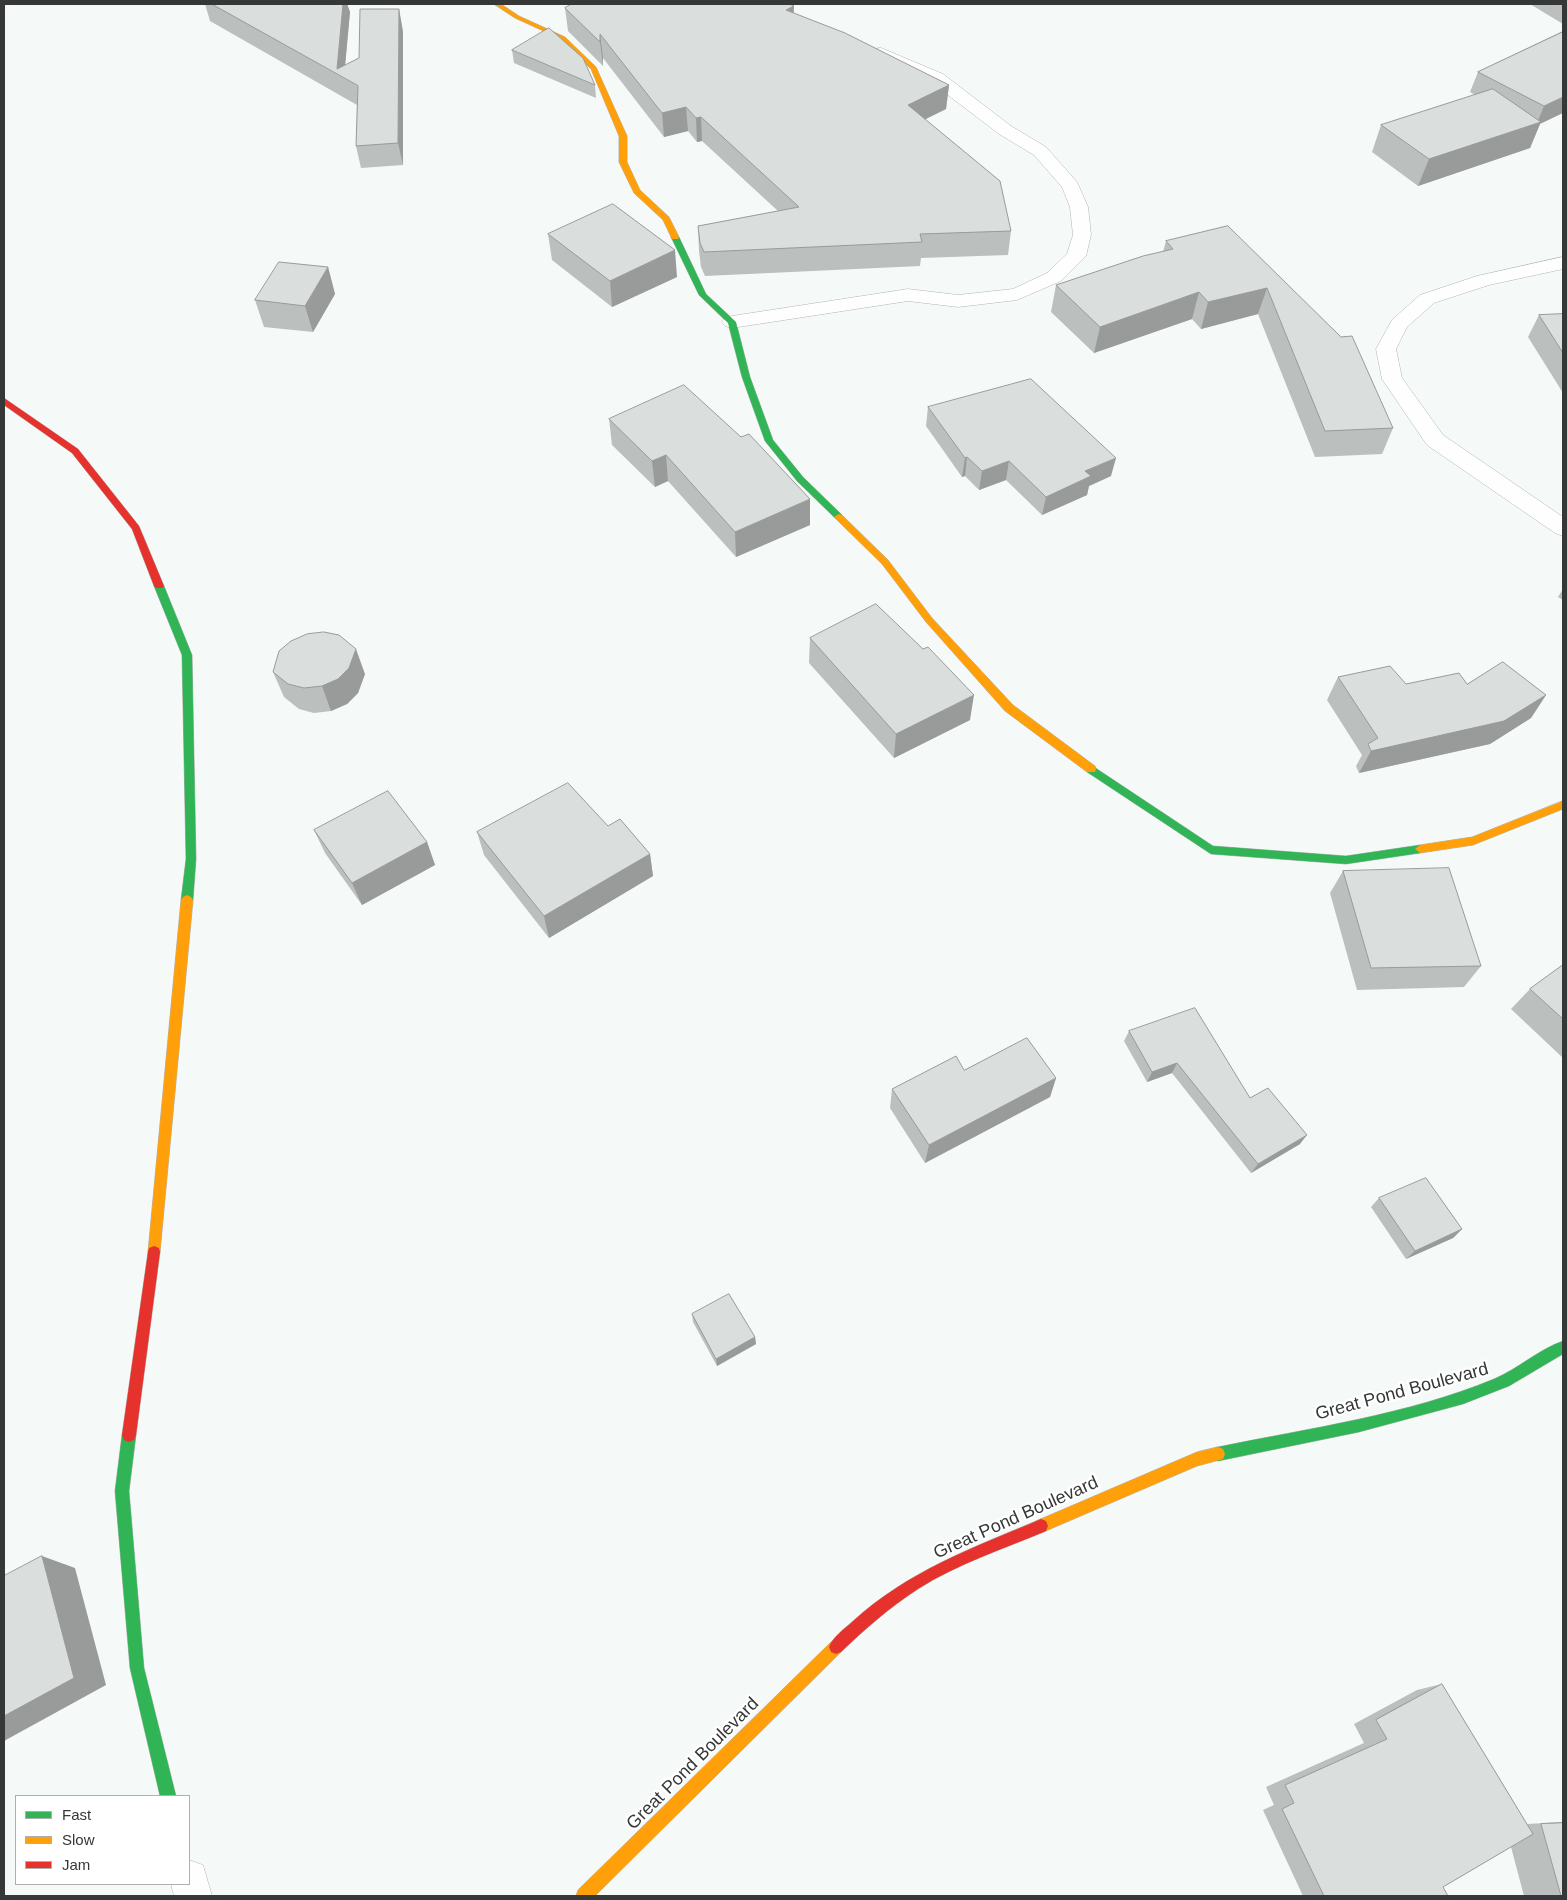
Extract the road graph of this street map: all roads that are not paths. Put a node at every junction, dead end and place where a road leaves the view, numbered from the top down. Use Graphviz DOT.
graph roads {
  1 [pos="497,4"];
  2 [pos="863,46"];
  3 [pos="1563,263"];
  4 [pos="732,322"];
  5 [pos="4,401"];
  6 [pos="1563,528"];
  7 [pos="1563,805"];
  8 [pos="1563,1347"];
  9 [pos="168,1795"];
  10 [pos="190,1883"];
  11 [pos="193,1896"];
  12 [pos="584,1896"];
  1 -- 4 [label="street"];
  2 -- 4 [label="street"];
  3 -- 6 [label="street"];
  4 -- 7 [label="street"];
  5 -- 9 [label="street"];
  8 -- 12 [label="street, Great Pond Boulevard"];
  10 -- 11 [label="street"];
}
